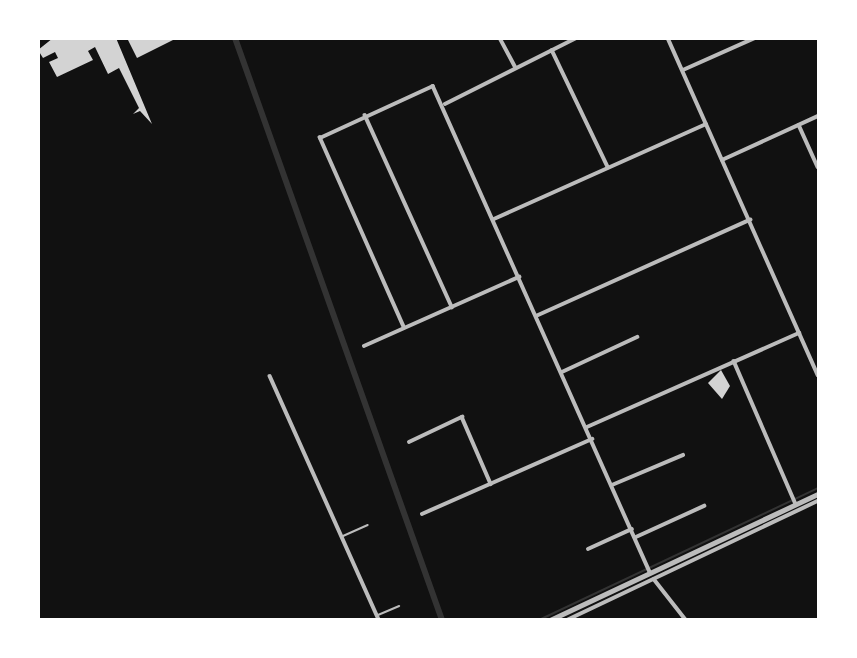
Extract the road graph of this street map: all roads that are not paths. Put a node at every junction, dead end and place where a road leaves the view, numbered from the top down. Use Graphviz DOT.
graph roads {
  1 [pos="500,38"];
  2 [pos="576,38"];
  3 [pos="668,38"];
  4 [pos="755,38"];
  5 [pos="552,50"];
  6 [pos="515,66"];
  7 [pos="682,71"];
  8 [pos="445,104"];
  9 [pos="365,115"];
  10 [pos="818,116"];
  11 [pos="706,124"];
  12 [pos="799,125"];
  13 [pos="722,160"];
  14 [pos="608,167"];
  15 [pos="818,167"];
  16 [pos="494,219"];
  17 [pos="750,220"];
  18 [pos="519,277"];
  19 [pos="452,307"];
  20 [pos="537,316"];
  21 [pos="404,328"];
  22 [pos="800,332"];
  23 [pos="637,337"];
  24 [pos="365,345"];
  25 [pos="734,361"];
  26 [pos="562,372"];
  27 [pos="818,375"];
  28 [pos="271,376"];
  29 [pos="587,427"];
  30 [pos="592,439"];
  31 [pos="409,442"];
  32 [pos="683,455"];
  33 [pos="491,484"];
  34 [pos="612,485"];
  35 [pos="818,494"];
  36 [pos="818,501"];
  37 [pos="796,503"];
  38 [pos="704,506"];
  39 [pos="422,514"];
  40 [pos="368,525"];
  41 [pos="632,529"];
  42 [pos="342,536"];
  43 [pos="636,537"];
  44 [pos="588,549"];
  45 [pos="649,569"];
  46 [pos="654,579"];
  47 [pos="399,606"];
  48 [pos="378,617"];
  49 [pos="550,620"];
  50 [pos="567,620"];
  51 [pos="686,620"];
  1 -- 6 [label="street"];
  2 -- 5 [label="street"];
  3 -- 7 [label="street"];
  4 -- 7 [label="street"];
  5 -- 6 [label="street"];
  5 -- 14 [label="street"];
  6 -- 8 [label="street"];
  7 -- 11 [label="street"];
  8 -- 9 [label="street"];
  8 -- 16 [label="street"];
  9 -- 19 [label="street"];
  9 -- 21 [label="street"];
  10 -- 12 [label="street"];
  11 -- 13 [label="street"];
  11 -- 14 [label="street"];
  12 -- 13 [label="street"];
  12 -- 15 [label="street"];
  13 -- 17 [label="street"];
  14 -- 16 [label="street"];
  16 -- 18 [label="street"];
  17 -- 20 [label="street"];
  17 -- 22 [label="street"];
  18 -- 19 [label="street"];
  18 -- 20 [label="street"];
  19 -- 21 [label="street"];
  20 -- 26 [label="street"];
  21 -- 24 [label="street"];
  22 -- 25 [label="street"];
  22 -- 27 [label="street"];
  23 -- 26 [label="street"];
  25 -- 29 [label="street"];
  25 -- 37 [label="street"];
  26 -- 29 [label="street"];
  28 -- 42 [label="street"];
  29 -- 30 [label="street"];
  30 -- 33 [label="street"];
  30 -- 34 [label="street"];
  31 -- 33 [label="street"];
  32 -- 34 [label="street"];
  33 -- 39 [label="street"];
  34 -- 41 [label="street"];
  35 -- 37 [label="street"];
  36 -- 46 [label="street"];
  37 -- 45 [label="street"];
  38 -- 43 [label="street"];
  40 -- 42 [label="lane"];
  41 -- 43 [label="street"];
  41 -- 44 [label="street"];
  42 -- 48 [label="street"];
  43 -- 45 [label="street"];
  45 -- 49 [label="street"];
  46 -- 50 [label="street"];
  46 -- 51 [label="street"];
  47 -- 48 [label="lane"];
}
